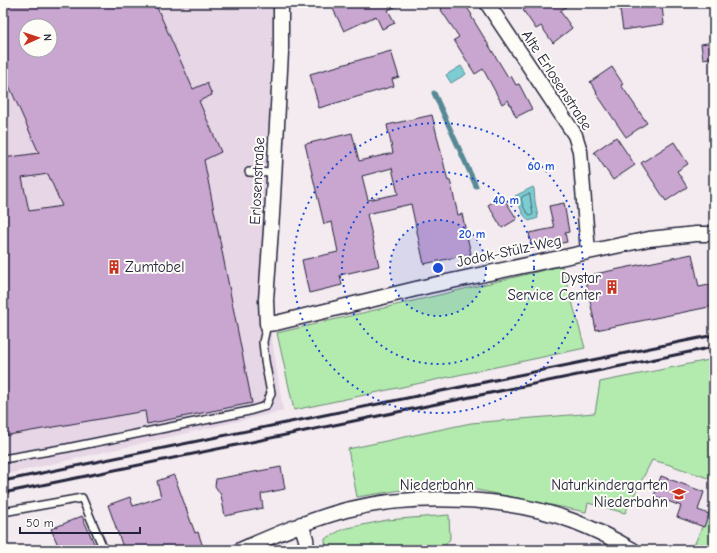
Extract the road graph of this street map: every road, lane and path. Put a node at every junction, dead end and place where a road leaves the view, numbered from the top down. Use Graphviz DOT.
graph roads {
  1 [pos="281,3"];
  2 [pos="487,3"];
  3 [pos="250,172"];
  4 [pos="274,173"];
  5 [pos="714,234"];
  6 [pos="588,252"];
  7 [pos="267,324"];
  8 [pos="3,459"];
  9 [pos="3,512"];
  10 [pos="302,524"];
  11 [pos="104,550"];
  12 [pos="240,550"];
  13 [pos="307,550"];
  14 [pos="633,550"];
  1 -- 4 [label="street, Erlosenstraße"];
  2 -- 6 [label="street, Alte Erlosenstraße"];
  3 -- 4 [label="lane"];
  4 -- 7 [label="street, Erlosenstraße"];
  5 -- 6 [label="street, Jodok-Stülz-Weg"];
  6 -- 7 [label="street, Jodok-Stülz-Weg"];
  7 -- 8 [label="lane, Erlosenstraße"];
  9 -- 11 [label="lane"];
  10 -- 12 [label="street, Niederbahn"];
  10 -- 13 [label="street"];
  10 -- 14 [label="street, Niederbahn"];
}
